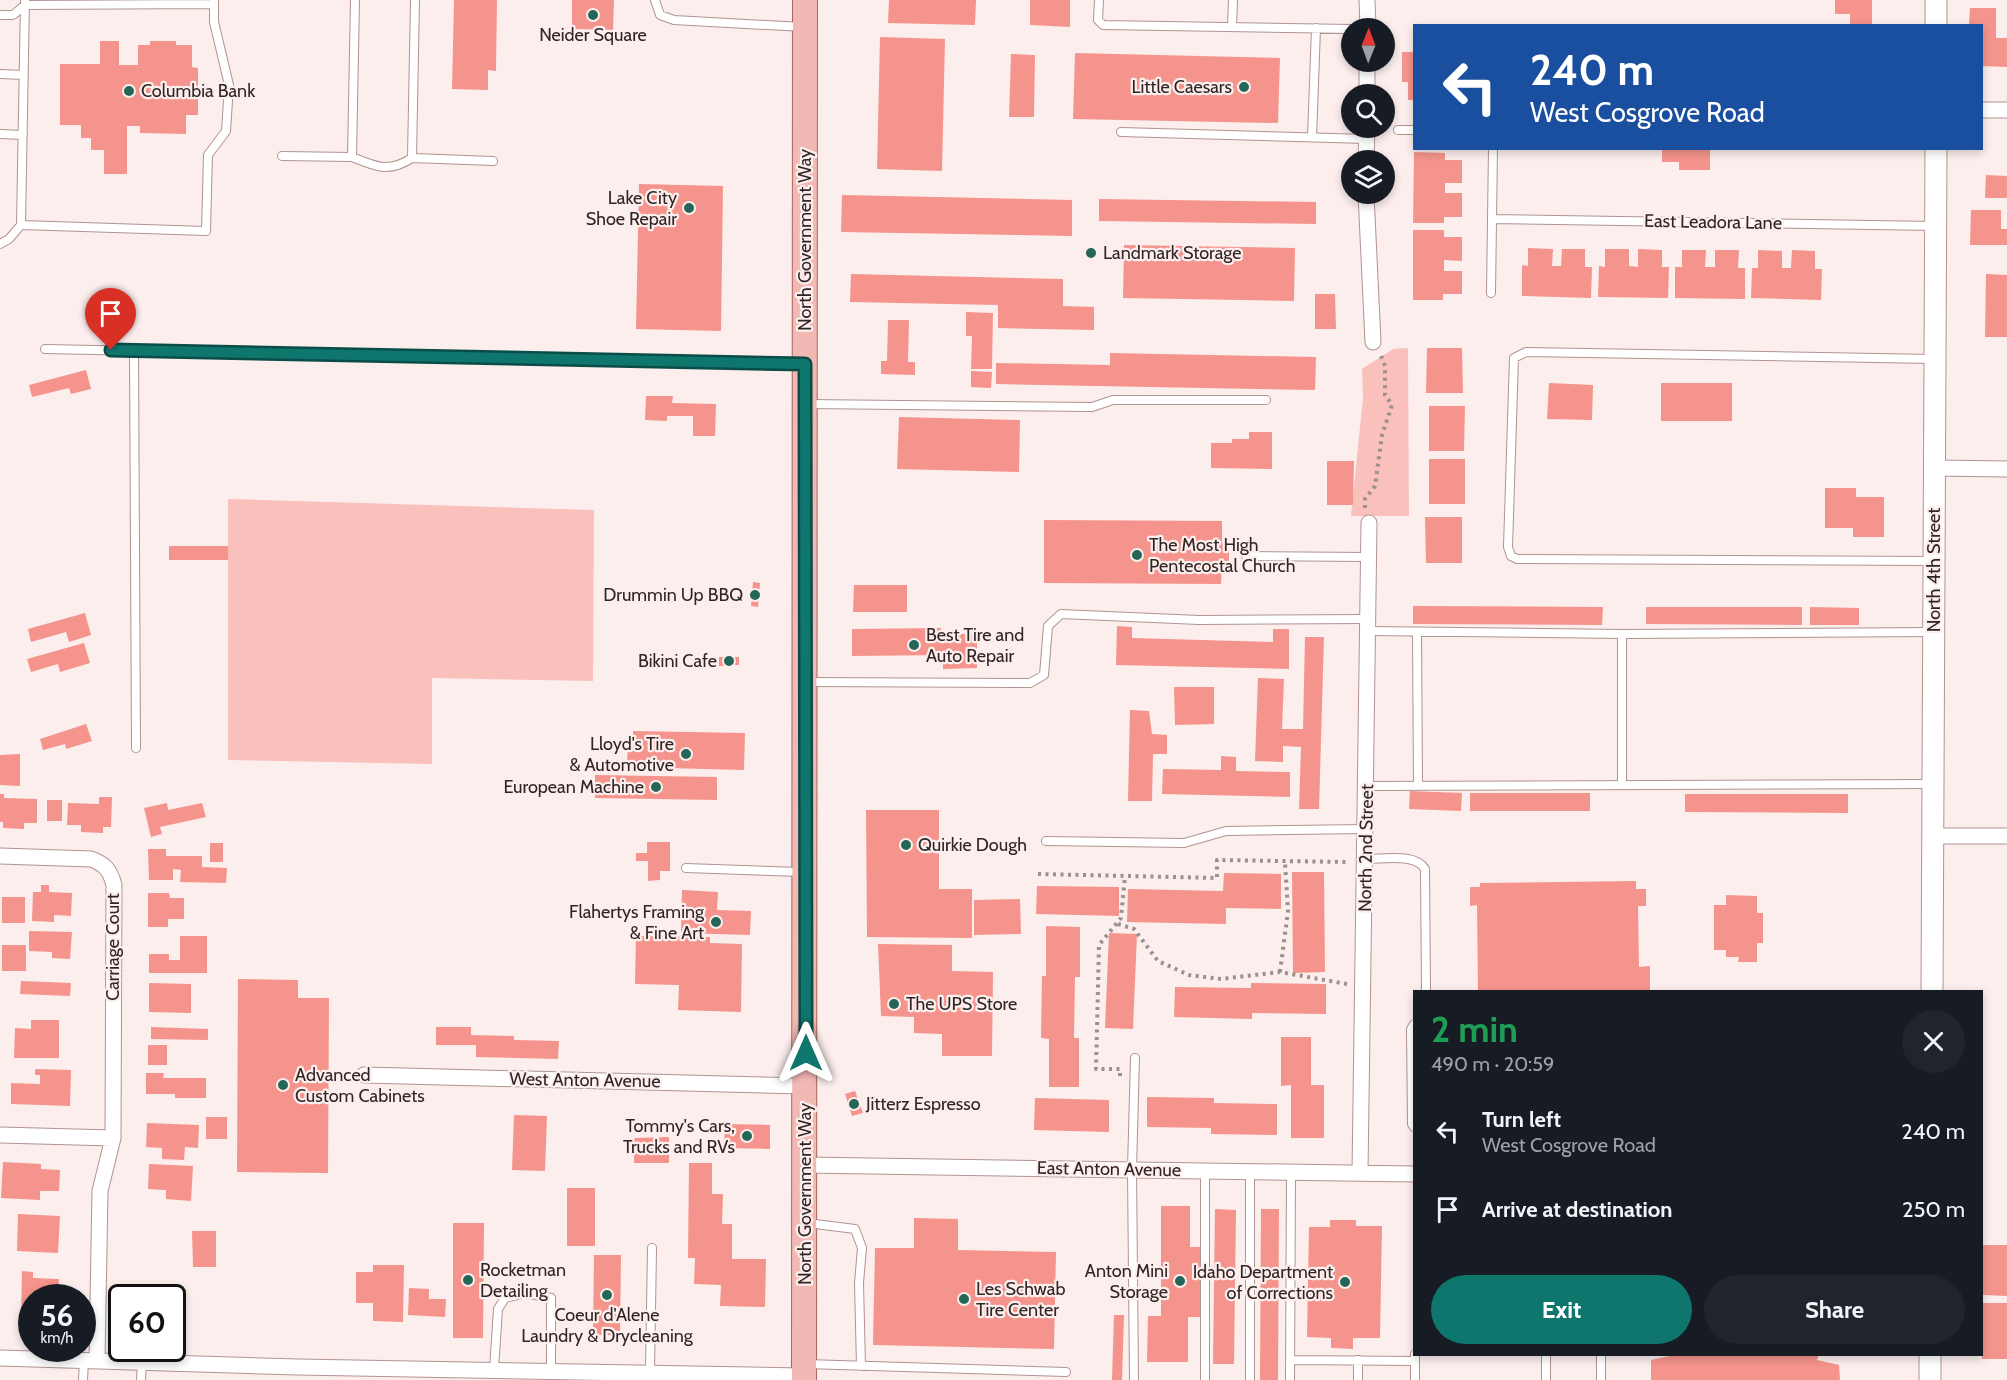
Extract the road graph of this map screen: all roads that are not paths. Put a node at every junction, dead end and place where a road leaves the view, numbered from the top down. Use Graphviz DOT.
graph roads {
  1 [pos="355,0"];
  2 [pos="415,0"];
  3 [pos="655,0"];
  4 [pos="806,0"];
  5 [pos="1099,0"];
  6 [pos="1233,0"];
  7 [pos="1367,0"];
  8 [pos="1936,0"];
  9 [pos="214,2"];
  10 [pos="25,3"];
  11 [pos="0,15"];
  12 [pos="1368,18"];
  13 [pos="1936,24"];
  14 [pos="805,27"];
  15 [pos="1232,27"];
  16 [pos="1316,28"];
  17 [pos="1341,29"];
  18 [pos="0,74"];
  19 [pos="23,75"];
  20 [pos="1983,110"];
  21 [pos="2007,110"];
  22 [pos="1398,130"];
  23 [pos="1413,130"];
  24 [pos="1121,132"];
  25 [pos="0,134"];
  26 [pos="22,135"];
  27 [pos="1341,135"];
  28 [pos="1312,138"];
  29 [pos="1493,150"];
  30 [pos="1936,150"];
  31 [pos="282,156"];
  32 [pos="352,157"];
  33 [pos="412,158"];
  34 [pos="493,161"];
  35 [pos="1367,204"];
  36 [pos="1492,219"];
  37 [pos="21,225"];
  38 [pos="1935,226"];
  39 [pos="0,244"];
  40 [pos="1491,293"];
  41 [pos="1374,342"];
  42 [pos="45,349"];
  43 [pos="134,350"];
  44 [pos="1935,359"];
  45 [pos="805,364"];
  46 [pos="1266,400"];
  47 [pos="805,404"];
  48 [pos="1934,468"];
  49 [pos="2007,469"];
  50 [pos="1369,523"];
  51 [pos="1246,556"];
  52 [pos="1368,557"];
  53 [pos="1934,561"];
  54 [pos="1368,625"];
  55 [pos="1417,632"];
  56 [pos="1933,632"];
  57 [pos="1622,634"];
  58 [pos="805,682"];
  59 [pos="136,748"];
  60 [pos="1932,784"];
  61 [pos="1622,785"];
  62 [pos="1367,786"];
  63 [pos="1418,786"];
  64 [pos="1366,829"];
  65 [pos="1932,836"];
  66 [pos="2007,836"];
  67 [pos="1046,841"];
  68 [pos="0,856"];
  69 [pos="1366,859"];
  70 [pos="686,868"];
  71 [pos="805,872"];
  72 [pos="1426,990"];
  73 [pos="1932,990"];
  74 [pos="1413,1026"];
  75 [pos="1135,1058"];
  76 [pos="1413,1072"];
  77 [pos="364,1075"];
  78 [pos="805,1086"];
  79 [pos="1413,1126"];
  80 [pos="0,1135"];
  81 [pos="113,1138"];
  82 [pos="804,1165"];
  83 [pos="1132,1169"];
  84 [pos="1205,1171"];
  85 [pos="1250,1171"];
  86 [pos="1291,1172"];
  87 [pos="1360,1173"];
  88 [pos="1413,1174"];
  89 [pos="804,1222"];
  90 [pos="651,1248"];
  91 [pos="95,1284"];
  92 [pos="1546,1356"];
  93 [pos="1601,1356"];
  94 [pos="1930,1356"];
  95 [pos="0,1358"];
  96 [pos="18,1358"];
  97 [pos="1415,1358"];
  98 [pos="1290,1360"];
  99 [pos="1358,1360"];
  100 [pos="90,1362"];
  101 [pos="142,1362"];
  102 [pos="861,1366"];
  103 [pos="494,1369"];
  104 [pos="551,1370"];
  105 [pos="650,1372"];
  106 [pos="1066,1372"];
  107 [pos="298,1373"];
  108 [pos="804,1373"];
  109 [pos="465,1374"];
  110 [pos="589,1376"];
  111 [pos="83,1380"];
  112 [pos="141,1380"];
  113 [pos="1134,1380"];
  114 [pos="1204,1380"];
  115 [pos="1250,1380"];
  116 [pos="1290,1380"];
  117 [pos="1358,1380"];
  118 [pos="1415,1380"];
  119 [pos="1546,1380"];
  120 [pos="1601,1380"];
  121 [pos="1930,1380"];
  1 -- 32 [label="lane"];
  2 -- 33 [label="lane"];
  3 -- 14 [label="lane"];
  4 -- 14 [label="main road, North Government Way"];
  5 -- 15 [label="lane"];
  6 -- 15 [label="lane"];
  7 -- 12 [label="street"];
  8 -- 13 [label="main road"];
  9 -- 10 [label="lane"];
  9 -- 37 [label="lane"];
  10 -- 11 [label="lane"];
  10 -- 19 [label="lane"];
  14 -- 45 [label="main road, North Government Way"];
  15 -- 16 [label="lane"];
  16 -- 17 [label="lane"];
  16 -- 28 [label="lane"];
  18 -- 19 [label="lane"];
  19 -- 26 [label="lane"];
  20 -- 21 [label="street"];
  22 -- 23 [label="lane"];
  24 -- 28 [label="lane"];
  25 -- 26 [label="lane"];
  26 -- 37 [label="lane"];
  27 -- 28 [label="lane"];
  29 -- 36 [label="lane"];
  30 -- 38 [label="main road, North 4th Street"];
  31 -- 32 [label="lane"];
  32 -- 33 [label="lane"];
  33 -- 34 [label="lane"];
  35 -- 41 [label="street"];
  36 -- 38 [label="lane, East Leadora Lane"];
  36 -- 40 [label="lane"];
  37 -- 39 [label="lane"];
  38 -- 44 [label="main road, North 4th Street"];
  42 -- 43 [label="lane"];
  43 -- 45 [label="lane"];
  43 -- 59 [label="lane"];
  44 -- 48 [label="main road, North 4th Street"];
  44 -- 53 [label="lane"];
  45 -- 47 [label="main road, North Government Way"];
  46 -- 47 [label="lane"];
  47 -- 58 [label="main road, North Government Way"];
  48 -- 49 [label="street"];
  48 -- 53 [label="main road, North 4th Street"];
  50 -- 52 [label="street, North 2nd Street"];
  51 -- 52 [label="lane"];
  52 -- 54 [label="street, North 2nd Street"];
  53 -- 56 [label="main road, North 4th Street"];
  54 -- 55 [label="lane"];
  54 -- 58 [label="lane"];
  54 -- 62 [label="street, North 2nd Street"];
  55 -- 57 [label="lane"];
  55 -- 63 [label="lane"];
  56 -- 57 [label="lane"];
  56 -- 60 [label="main road, North 4th Street"];
  57 -- 61 [label="lane"];
  58 -- 71 [label="main road, North Government Way"];
  60 -- 61 [label="lane"];
  60 -- 65 [label="main road, North 4th Street"];
  61 -- 63 [label="lane"];
  62 -- 63 [label="lane"];
  62 -- 64 [label="street, North 2nd Street"];
  64 -- 67 [label="lane"];
  64 -- 69 [label="street, North 2nd Street"];
  65 -- 66 [label="street"];
  65 -- 73 [label="main road, North 4th Street"];
  68 -- 81 [label="street, Carriage Court"];
  69 -- 72 [label="lane"];
  69 -- 87 [label="street, North 2nd Street"];
  70 -- 71 [label="lane"];
  71 -- 78 [label="main road, North Government Way"];
  74 -- 76 [label="lane"];
  75 -- 83 [label="lane"];
  76 -- 79 [label="lane"];
  77 -- 78 [label="street, West Anton Avenue"];
  78 -- 82 [label="main road, North Government Way"];
  80 -- 81 [label="street"];
  81 -- 91 [label="street, Carriage Court"];
  82 -- 83 [label="street, East Anton Avenue"];
  82 -- 89 [label="main road, North Government Way"];
  83 -- 84 [label="street, East Anton Avenue"];
  83 -- 113 [label="lane"];
  84 -- 85 [label="street, East Anton Avenue"];
  84 -- 114 [label="lane"];
  85 -- 86 [label="street, East Anton Avenue"];
  85 -- 115 [label="lane"];
  86 -- 87 [label="street, East Anton Avenue"];
  86 -- 98 [label="lane"];
  87 -- 88 [label="street, East Anton Avenue"];
  89 -- 102 [label="lane"];
  89 -- 108 [label="main road, North Government Way"];
  90 -- 105 [label="lane"];
  92 -- 119 [label="lane"];
  93 -- 120 [label="lane"];
  94 -- 121 [label="main road"];
  95 -- 96 [label="street"];
  97 -- 99 [label="lane"];
  97 -- 118 [label="lane"];
  98 -- 99 [label="lane"];
  98 -- 116 [label="lane"];
  99 -- 117 [label="lane"];
  100 -- 111 [label="lane"];
  101 -- 107 [label="street"];
  101 -- 112 [label="lane"];
  102 -- 106 [label="lane"];
  102 -- 108 [label="lane"];
  103 -- 104 [label="street"];
  103 -- 104 [label="lane"];
  103 -- 109 [label="street"];
  104 -- 110 [label="street"];
  105 -- 108 [label="street"];
  105 -- 110 [label="street"];
  107 -- 109 [label="street"];
}
